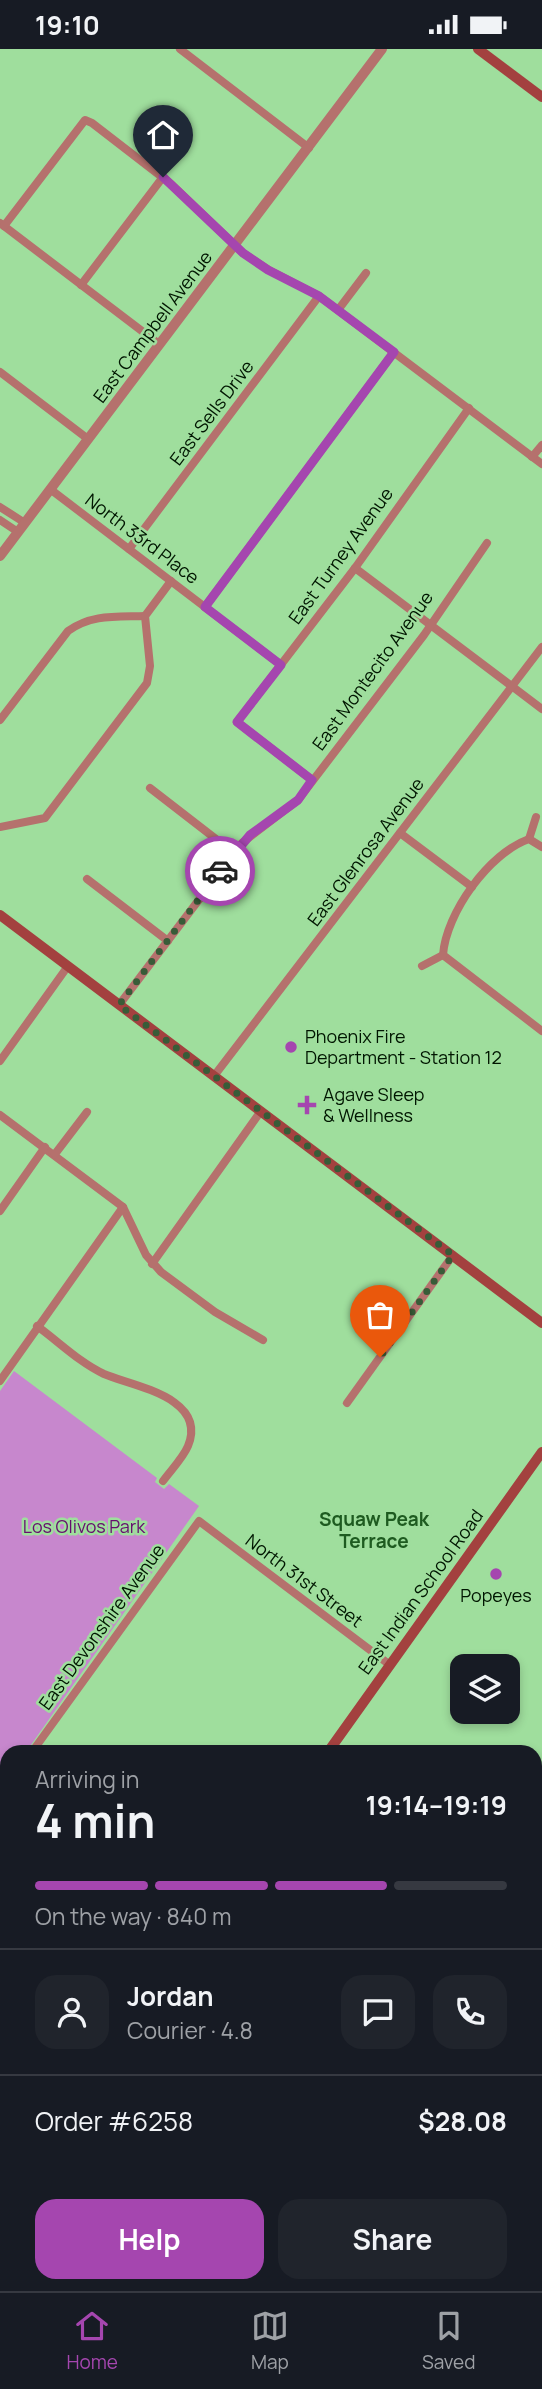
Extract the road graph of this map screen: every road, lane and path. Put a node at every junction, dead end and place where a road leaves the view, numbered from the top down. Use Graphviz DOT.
graph roads {
  1 [pos="180,49"];
  2 [pos="382,49"];
  3 [pos="478,49"];
  4 [pos="542,97"];
  5 [pos="309,148"];
  6 [pos="163,177"];
  7 [pos="2,224"];
  8 [pos="235,245"];
  9 [pos="366,273"];
  10 [pos="81,285"];
  11 [pos="319,296"];
  12 [pos="338,310"];
  13 [pos="159,344"];
  14 [pos="394,352"];
  15 [pos="0,372"];
  16 [pos="469,408"];
  17 [pos="88,439"];
  18 [pos="542,445"];
  19 [pos="533,457"];
  20 [pos="542,464"];
  21 [pos="50,489"];
  22 [pos="0,507"];
  23 [pos="0,520"];
  24 [pos="21,528"];
  25 [pos="487,543"];
  26 [pos="129,549"];
  27 [pos="0,556"];
  28 [pos="355,568"];
  29 [pos="171,581"];
  30 [pos="205,607"];
  31 [pos="145,616"];
  32 [pos="430,625"];
  33 [pos="542,647"];
  34 [pos="281,665"];
  35 [pos="512,686"];
  36 [pos="542,709"];
  37 [pos="0,720"];
  38 [pos="312,780"];
  39 [pos="150,788"];
  40 [pos="536,817"];
  41 [pos="0,827"];
  42 [pos="400,833"];
  43 [pos="529,839"];
  44 [pos="542,847"];
  45 [pos="234,852"];
  46 [pos="87,879"];
  47 [pos="472,887"];
  48 [pos="0,915"];
  49 [pos="168,941"];
  50 [pos="443,955"];
  51 [pos="68,966"];
  52 [pos="422,966"];
  53 [pos="119,1005"];
  54 [pos="542,1031"];
  55 [pos="0,1061"];
  56 [pos="214,1076"];
  57 [pos="261,1111"];
  58 [pos="87,1112"];
  59 [pos="0,1115"];
  60 [pos="45,1147"];
  61 [pos="55,1154"];
  62 [pos="123,1207"];
  63 [pos="0,1211"];
  64 [pos="453,1255"];
  65 [pos="152,1264"];
  66 [pos="542,1323"];
  67 [pos="37,1326"];
  68 [pos="263,1340"];
  69 [pos="0,1381"];
  70 [pos="347,1403"];
  71 [pos="542,1452"];
  72 [pos="163,1481"];
  73 [pos="199,1521"];
  74 [pos="390,1665"];
  75 [pos="37,1745"];
  76 [pos="333,1745"];
  1 -- 5 [label="street"];
  2 -- 5 [label="street, East Campbell Avenue"];
  3 -- 4 [label="main road"];
  5 -- 8 [label="street, East Campbell Avenue"];
  6 -- 7 [label="street"];
  6 -- 8 [label="street"];
  6 -- 10 [label="street"];
  7 -- 10 [label="street"];
  8 -- 11 [label="street"];
  8 -- 13 [label="street, East Campbell Avenue"];
  9 -- 12 [label="street"];
  10 -- 13 [label="street"];
  11 -- 12 [label="street"];
  11 -- 26 [label="street, East Sells Drive"];
  12 -- 14 [label="street"];
  13 -- 17 [label="street, East Campbell Avenue"];
  14 -- 16 [label="street"];
  14 -- 30 [label="street"];
  15 -- 17 [label="street"];
  16 -- 19 [label="street"];
  16 -- 28 [label="street, East Turney Avenue"];
  17 -- 21 [label="street, East Campbell Avenue"];
  18 -- 19 [label="street"];
  19 -- 20 [label="street"];
  21 -- 24 [label="street, East Campbell Avenue"];
  21 -- 26 [label="street, North 33rd Place"];
  22 -- 24 [label="street"];
  23 -- 24 [label="street"];
  24 -- 27 [label="street, East Campbell Avenue"];
  25 -- 32 [label="street, East Montecito Avenue"];
  26 -- 29 [label="street, North 33rd Place"];
  28 -- 32 [label="street"];
  28 -- 34 [label="street, East Turney Avenue"];
  29 -- 30 [label="street, North 33rd Place"];
  29 -- 31 [label="street"];
  30 -- 34 [label="street, North 33rd Place"];
  31 -- 37 [label="street"];
  31 -- 41 [label="street"];
  32 -- 35 [label="street"];
  32 -- 38 [label="street, East Montecito Avenue"];
  33 -- 35 [label="street, East Glenrosa Avenue"];
  34 -- 38 [label="street, East Turney Avenue"];
  35 -- 36 [label="street"];
  35 -- 42 [label="street, East Glenrosa Avenue"];
  38 -- 45 [label="street, East Montecito Avenue"];
  39 -- 45 [label="street"];
  40 -- 43 [label="street"];
  42 -- 47 [label="street"];
  42 -- 56 [label="street, East Glenrosa Avenue"];
  43 -- 44 [label="street"];
  43 -- 47 [label="street"];
  45 -- 49 [label="street, East Montecito Avenue"];
  46 -- 49 [label="street"];
  47 -- 50 [label="street"];
  48 -- 51 [label="main road"];
  49 -- 53 [label="street, East Montecito Avenue"];
  50 -- 52 [label="street"];
  50 -- 54 [label="street"];
  51 -- 53 [label="main road"];
  51 -- 55 [label="street"];
  53 -- 56 [label="main road"];
  56 -- 57 [label="main road"];
  57 -- 64 [label="main road"];
  57 -- 65 [label="street"];
  58 -- 61 [label="street"];
  59 -- 60 [label="street"];
  60 -- 61 [label="street"];
  60 -- 63 [label="street"];
  61 -- 62 [label="street"];
  62 -- 65 [label="street"];
  62 -- 67 [label="street"];
  64 -- 66 [label="main road"];
  64 -- 70 [label="street"];
  65 -- 68 [label="street"];
  67 -- 69 [label="street"];
  67 -- 72 [label="street"];
  71 -- 74 [label="main road, East Indian School Road"];
  73 -- 74 [label="street, North 31st Street"];
  73 -- 75 [label="street, East Devonshire Avenue"];
  74 -- 76 [label="main road, East Indian School Road"];
}
